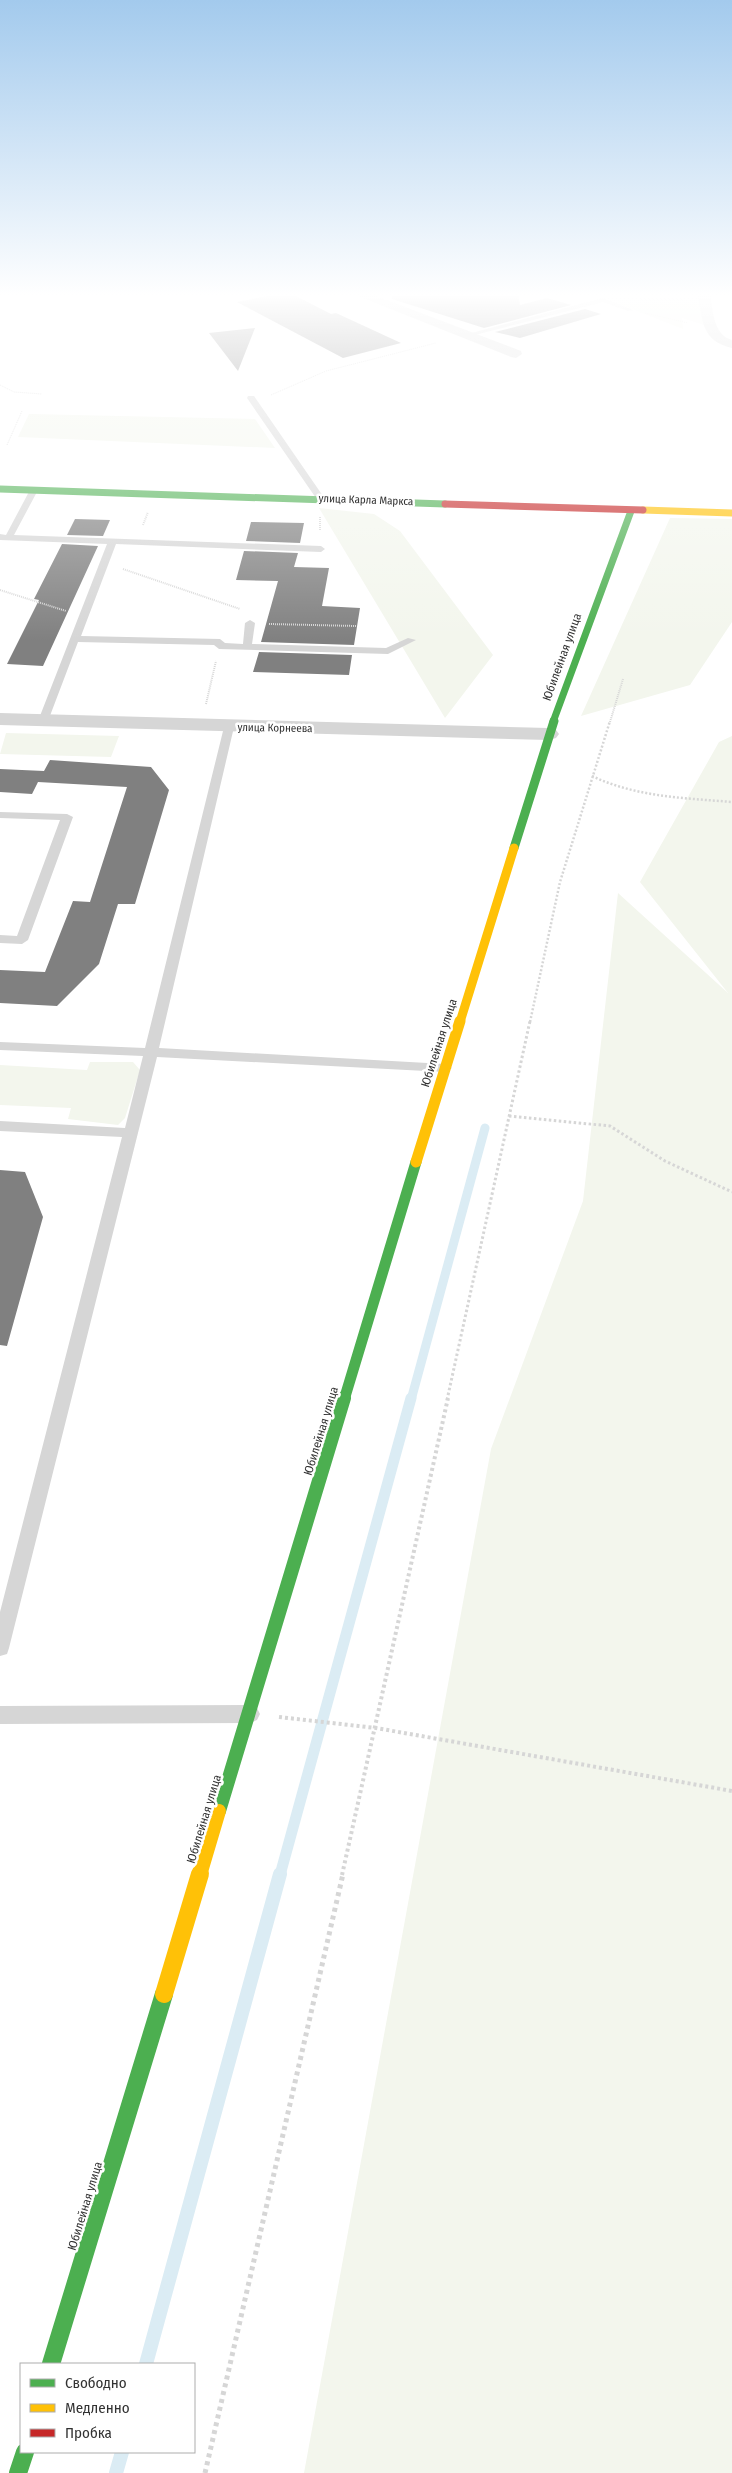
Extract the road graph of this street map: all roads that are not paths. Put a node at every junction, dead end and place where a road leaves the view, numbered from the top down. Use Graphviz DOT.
graph roads {
  1 [pos="260,409"];
  2 [pos="0,489"];
  3 [pos="34,490"];
  4 [pos="321,498"];
  5 [pos="630,511"];
  6 [pos="732,514"];
  7 [pos="5,537"];
  8 [pos="113,540"];
  9 [pos="321,549"];
  10 [pos="250,623"];
  11 [pos="76,639"];
  12 [pos="411,640"];
  13 [pos="247,647"];
  14 [pos="0,719"];
  15 [pos="43,721"];
  16 [pos="229,726"];
  17 [pos="549,734"];
  18 [pos="0,815"];
  19 [pos="0,939"];
  20 [pos="0,1046"];
  21 [pos="151,1052"];
  22 [pos="445,1068"];
  23 [pos="0,1126"];
  24 [pos="130,1133"];
  25 [pos="0,1648"];
  26 [pos="0,1714"];
  27 [pos="250,1714"];
  28 [pos="51,2363"];
  29 [pos="25,2453"];
  30 [pos="18,2473"];
  1 -- 4 [label="lane"];
  2 -- 3 [label="street, улица Карла Маркса"];
  3 -- 4 [label="street, улица Карла Маркса"];
  3 -- 7 [label="lane"];
  4 -- 5 [label="street, улица Карла Маркса"];
  5 -- 6 [label="street, улица Карла Маркса"];
  5 -- 17 [label="street, Юбилейная улица"];
  7 -- 8 [label="lane"];
  8 -- 9 [label="lane"];
  8 -- 11 [label="lane"];
  10 -- 13 [label="lane"];
  11 -- 13 [label="lane"];
  11 -- 15 [label="lane"];
  12 -- 13 [label="lane"];
  14 -- 15 [label="street, улица Корнеева"];
  15 -- 16 [label="street, улица Корнеева"];
  16 -- 17 [label="street, улица Корнеева"];
  16 -- 21 [label="lane"];
  17 -- 22 [label="street, Юбилейная улица"];
  18 -- 19 [label="lane"];
  20 -- 21 [label="lane"];
  21 -- 22 [label="lane"];
  21 -- 24 [label="lane"];
  22 -- 27 [label="street, Юбилейная улица"];
  23 -- 24 [label="lane"];
  24 -- 25 [label="lane"];
  26 -- 27 [label="lane"];
  27 -- 28 [label="street, Юбилейная улица"];
  29 -- 30 [label="street"];
}
